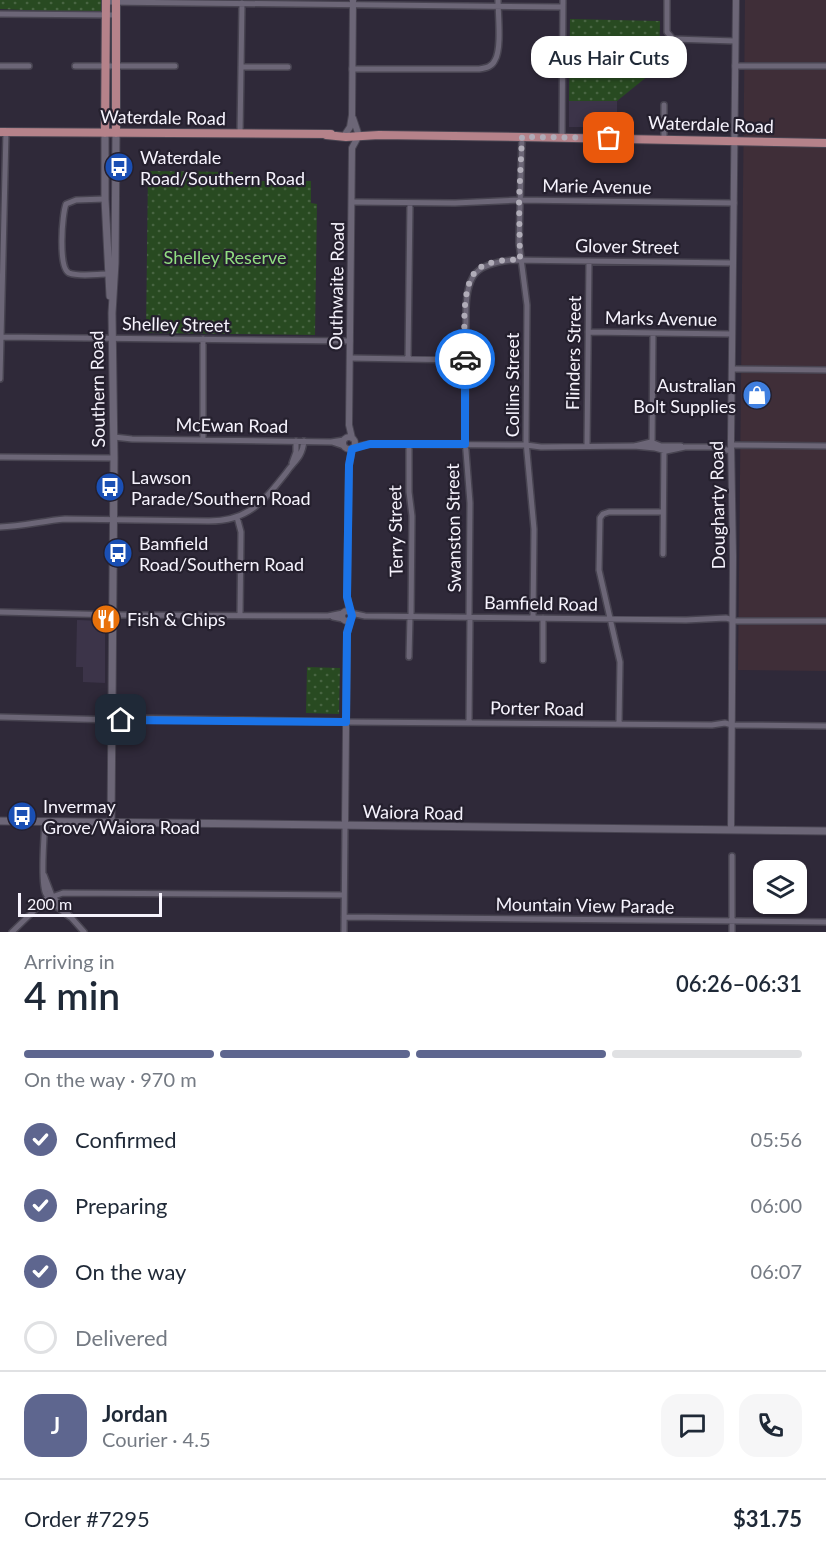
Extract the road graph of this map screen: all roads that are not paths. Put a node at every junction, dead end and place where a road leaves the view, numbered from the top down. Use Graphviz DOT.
graph roads {
  1 [pos="667,0"];
  2 [pos="736,0"];
  3 [pos="106,1"];
  4 [pos="116,1"];
  5 [pos="182,1"];
  6 [pos="289,2"];
  7 [pos="353,2"];
  8 [pos="242,3"];
  9 [pos="498,3"];
  10 [pos="563,3"];
  11 [pos="0,14"];
  12 [pos="106,15"];
  13 [pos="116,15"];
  14 [pos="735,41"];
  15 [pos="0,66"];
  16 [pos="29,66"];
  17 [pos="75,66"];
  18 [pos="106,66"];
  19 [pos="116,66"];
  20 [pos="175,66"];
  21 [pos="735,66"];
  22 [pos="826,66"];
  23 [pos="242,67"];
  24 [pos="288,67"];
  25 [pos="352,69"];
  26 [pos="664,105"];
  27 [pos="352,115"];
  28 [pos="3,132"];
  29 [pos="105,133"];
  30 [pos="116,133"];
  31 [pos="240,134"];
  32 [pos="346,135"];
  33 [pos="358,135"];
  34 [pos="521,137"];
  35 [pos="562,138"];
  36 [pos="664,139"];
  37 [pos="735,141"];
  38 [pos="826,143"];
  39 [pos="352,148"];
  40 [pos="105,199"];
  41 [pos="519,200"];
  42 [pos="352,202"];
  43 [pos="410,203"];
  44 [pos="734,203"];
  45 [pos="2,215"];
  46 [pos="520,260"];
  47 [pos="589,261"];
  48 [pos="733,262"];
  49 [pos="108,274"];
  50 [pos="112,313"];
  51 [pos="588,332"];
  52 [pos="653,333"];
  53 [pos="732,334"];
  54 [pos="1,338"];
  55 [pos="112,338"];
  56 [pos="203,339"];
  57 [pos="350,341"];
  58 [pos="350,358"];
  59 [pos="408,359"];
  60 [pos="465,360"];
  61 [pos="732,369"];
  62 [pos="826,370"];
  63 [pos="0,372"];
  64 [pos="0,379"];
  65 [pos="114,439"];
  66 [pos="203,440"];
  67 [pos="296,441"];
  68 [pos="304,441"];
  69 [pos="349,443"];
  70 [pos="409,444"];
  71 [pos="465,444"];
  72 [pos="652,444"];
  73 [pos="529,445"];
  74 [pos="587,446"];
  75 [pos="731,446"];
  76 [pos="826,446"];
  77 [pos="664,448"];
  78 [pos="0,457"];
  79 [pos="114,458"];
  80 [pos="291,466"];
  81 [pos="663,512"];
  82 [pos="237,517"];
  83 [pos="114,520"];
  84 [pos="0,527"];
  85 [pos="663,555"];
  86 [pos="0,612"];
  87 [pos="113,613"];
  88 [pos="240,615"];
  89 [pos="347,616"];
  90 [pos="410,617"];
  91 [pos="470,617"];
  92 [pos="533,618"];
  93 [pos="543,618"];
  94 [pos="611,619"];
  95 [pos="733,620"];
  96 [pos="826,621"];
  97 [pos="409,657"];
  98 [pos="543,660"];
  99 [pos="0,717"];
  100 [pos="112,718"];
  101 [pos="346,721"];
  102 [pos="469,722"];
  103 [pos="619,724"];
  104 [pos="732,725"];
  105 [pos="826,726"];
  106 [pos="0,822"];
  107 [pos="45,822"];
  108 [pos="111,824"];
  109 [pos="345,826"];
  110 [pos="731,830"];
  111 [pos="826,831"];
  112 [pos="732,856"];
  113 [pos="344,895"];
  114 [pos="50,897"];
  115 [pos="344,917"];
  116 [pos="732,921"];
  117 [pos="826,922"];
  118 [pos="12,932"];
  119 [pos="84,932"];
  120 [pos="344,932"];
  121 [pos="732,932"];
  1 -- 14 [label="street"];
  2 -- 14 [label="street, Dougharty Road"];
  3 -- 4 [label="street"];
  3 -- 12 [label="main road, Southern Road"];
  4 -- 5 [label="street"];
  4 -- 13 [label="main road, Southern Road"];
  5 -- 8 [label="street"];
  6 -- 7 [label="street"];
  6 -- 8 [label="street"];
  7 -- 9 [label="street"];
  7 -- 25 [label="street"];
  8 -- 23 [label="street"];
  9 -- 10 [label="street"];
  9 -- 25 [label="street"];
  10 -- 35 [label="street"];
  11 -- 12 [label="street"];
  12 -- 13 [label="street"];
  12 -- 18 [label="main road, Southern Road"];
  13 -- 19 [label="main road, Southern Road"];
  14 -- 21 [label="street, Dougharty Road"];
  15 -- 16 [label="street"];
  17 -- 18 [label="street"];
  18 -- 19 [label="street"];
  18 -- 29 [label="main road, Southern Road"];
  19 -- 20 [label="street"];
  19 -- 30 [label="main road, Southern Road"];
  21 -- 22 [label="street"];
  21 -- 37 [label="street, Dougharty Road"];
  23 -- 24 [label="street"];
  23 -- 31 [label="street"];
  25 -- 27 [label="street"];
  26 -- 36 [label="street"];
  27 -- 32 [label="street"];
  27 -- 33 [label="street"];
  28 -- 29 [label="main road, Waterdale Road"];
  28 -- 45 [label="street"];
  29 -- 30 [label="main road, Waterdale Road"];
  29 -- 40 [label="main road, Southern Road"];
  30 -- 31 [label="main road, Waterdale Road"];
  30 -- 50 [label="main road, Southern Road"];
  31 -- 32 [label="main road, Waterdale Road"];
  32 -- 33 [label="main road, Waterdale Road"];
  32 -- 39 [label="street, Outhwaite Road"];
  33 -- 34 [label="main road, Waterdale Road"];
  33 -- 39 [label="street, Outhwaite Road"];
  34 -- 35 [label="main road, Waterdale Road"];
  34 -- 41 [label="street, Collins Street"];
  35 -- 36 [label="main road, Waterdale Road"];
  36 -- 37 [label="main road, Waterdale Road"];
  37 -- 38 [label="main road, Waterdale Road"];
  37 -- 44 [label="street, Dougharty Road"];
  39 -- 42 [label="street, Outhwaite Road"];
  40 -- 49 [label="main road, Southern Road"];
  40 -- 49 [label="street"];
  41 -- 43 [label="street, Marie Avenue"];
  41 -- 44 [label="street, Marie Avenue"];
  41 -- 46 [label="street, Collins Street"];
  42 -- 43 [label="street, Marie Avenue"];
  42 -- 57 [label="street, Outhwaite Road"];
  43 -- 59 [label="street"];
  44 -- 48 [label="street, Dougharty Road"];
  45 -- 54 [label="street"];
  46 -- 47 [label="street, Glover Street"];
  46 -- 60 [label="street, Swanston Street"];
  46 -- 73 [label="street, Collins Street"];
  47 -- 48 [label="street, Glover Street"];
  47 -- 51 [label="street, Flinders Street"];
  48 -- 53 [label="street, Dougharty Road"];
  49 -- 50 [label="main road, Southern Road"];
  50 -- 55 [label="main road, Southern Road"];
  51 -- 52 [label="street, Marks Avenue"];
  51 -- 74 [label="street, Flinders Street"];
  52 -- 53 [label="street, Marks Avenue"];
  52 -- 72 [label="street"];
  53 -- 61 [label="street, Dougharty Road"];
  54 -- 55 [label="street, Shelley Street"];
  54 -- 63 [label="street"];
  55 -- 56 [label="street, Shelley Street"];
  55 -- 65 [label="main road, Southern Road"];
  56 -- 57 [label="street, Shelley Street"];
  56 -- 66 [label="street"];
  57 -- 58 [label="street, Outhwaite Road"];
  58 -- 59 [label="street"];
  58 -- 69 [label="street, Outhwaite Road"];
  59 -- 60 [label="street"];
  60 -- 71 [label="street, Swanston Street"];
  61 -- 62 [label="street"];
  61 -- 75 [label="street, Dougharty Road"];
  63 -- 64 [label="street"];
  65 -- 66 [label="street, McEwan Road"];
  65 -- 79 [label="main road, Southern Road"];
  66 -- 67 [label="street, McEwan Road"];
  67 -- 68 [label="street, McEwan Road"];
  67 -- 80 [label="street"];
  68 -- 69 [label="street, McEwan Road"];
  68 -- 80 [label="street"];
  69 -- 70 [label="street, McEwan Road"];
  69 -- 89 [label="street, Outhwaite Road"];
  70 -- 71 [label="street, McEwan Road"];
  70 -- 90 [label="street, Terry Street"];
  71 -- 73 [label="street, McEwan Road"];
  71 -- 91 [label="street, Swanston Street"];
  72 -- 74 [label="street, McEwan Road"];
  72 -- 77 [label="street, McEwan Road"];
  73 -- 74 [label="street, McEwan Road"];
  73 -- 92 [label="street, Collins Street"];
  75 -- 76 [label="street, McEwan Road"];
  75 -- 77 [label="street, McEwan Road"];
  75 -- 95 [label="street, Dougharty Road"];
  77 -- 81 [label="street"];
  78 -- 79 [label="street"];
  79 -- 83 [label="main road, Southern Road"];
  80 -- 82 [label="street"];
  81 -- 85 [label="street"];
  81 -- 94 [label="street"];
  82 -- 83 [label="street"];
  82 -- 88 [label="street"];
  83 -- 84 [label="street"];
  83 -- 87 [label="main road, Southern Road"];
  86 -- 87 [label="street, Bamfield Road"];
  87 -- 88 [label="street, Bamfield Road"];
  87 -- 100 [label="main road, Southern Road"];
  88 -- 89 [label="street, Bamfield Road"];
  89 -- 90 [label="street, Bamfield Road"];
  89 -- 101 [label="street, Outhwaite Road"];
  90 -- 91 [label="street, Bamfield Road"];
  90 -- 97 [label="street, Terry Street"];
  91 -- 92 [label="street, Bamfield Road"];
  91 -- 102 [label="street, Swanston Street"];
  92 -- 93 [label="street, Bamfield Road"];
  93 -- 94 [label="street, Bamfield Road"];
  93 -- 98 [label="street"];
  94 -- 95 [label="street, Bamfield Road"];
  94 -- 103 [label="street"];
  95 -- 96 [label="street, Bamfield Road"];
  95 -- 104 [label="street, Dougharty Road"];
  99 -- 100 [label="street, Porter Road"];
  100 -- 101 [label="street, Porter Road"];
  100 -- 108 [label="main road, Southern Road"];
  101 -- 102 [label="street, Porter Road"];
  101 -- 109 [label="street, Outhwaite Road"];
  102 -- 103 [label="street, Porter Road"];
  103 -- 104 [label="street, Porter Road"];
  104 -- 105 [label="street, Porter Road"];
  104 -- 110 [label="street, Dougharty Road"];
  106 -- 107 [label="main road, Waiora Road"];
  107 -- 108 [label="main road, Waiora Road"];
  107 -- 114 [label="street"];
  108 -- 109 [label="main road, Waiora Road"];
  109 -- 110 [label="main road, Waiora Road"];
  109 -- 113 [label="street"];
  110 -- 111 [label="main road, Waiora Road"];
  112 -- 116 [label="street"];
  113 -- 114 [label="street"];
  113 -- 115 [label="street"];
  114 -- 118 [label="street"];
  114 -- 119 [label="street"];
  115 -- 116 [label="street, Mountain View Parade"];
  115 -- 120 [label="street"];
  116 -- 117 [label="street, Mountain View Parade"];
  116 -- 121 [label="street"];
}
